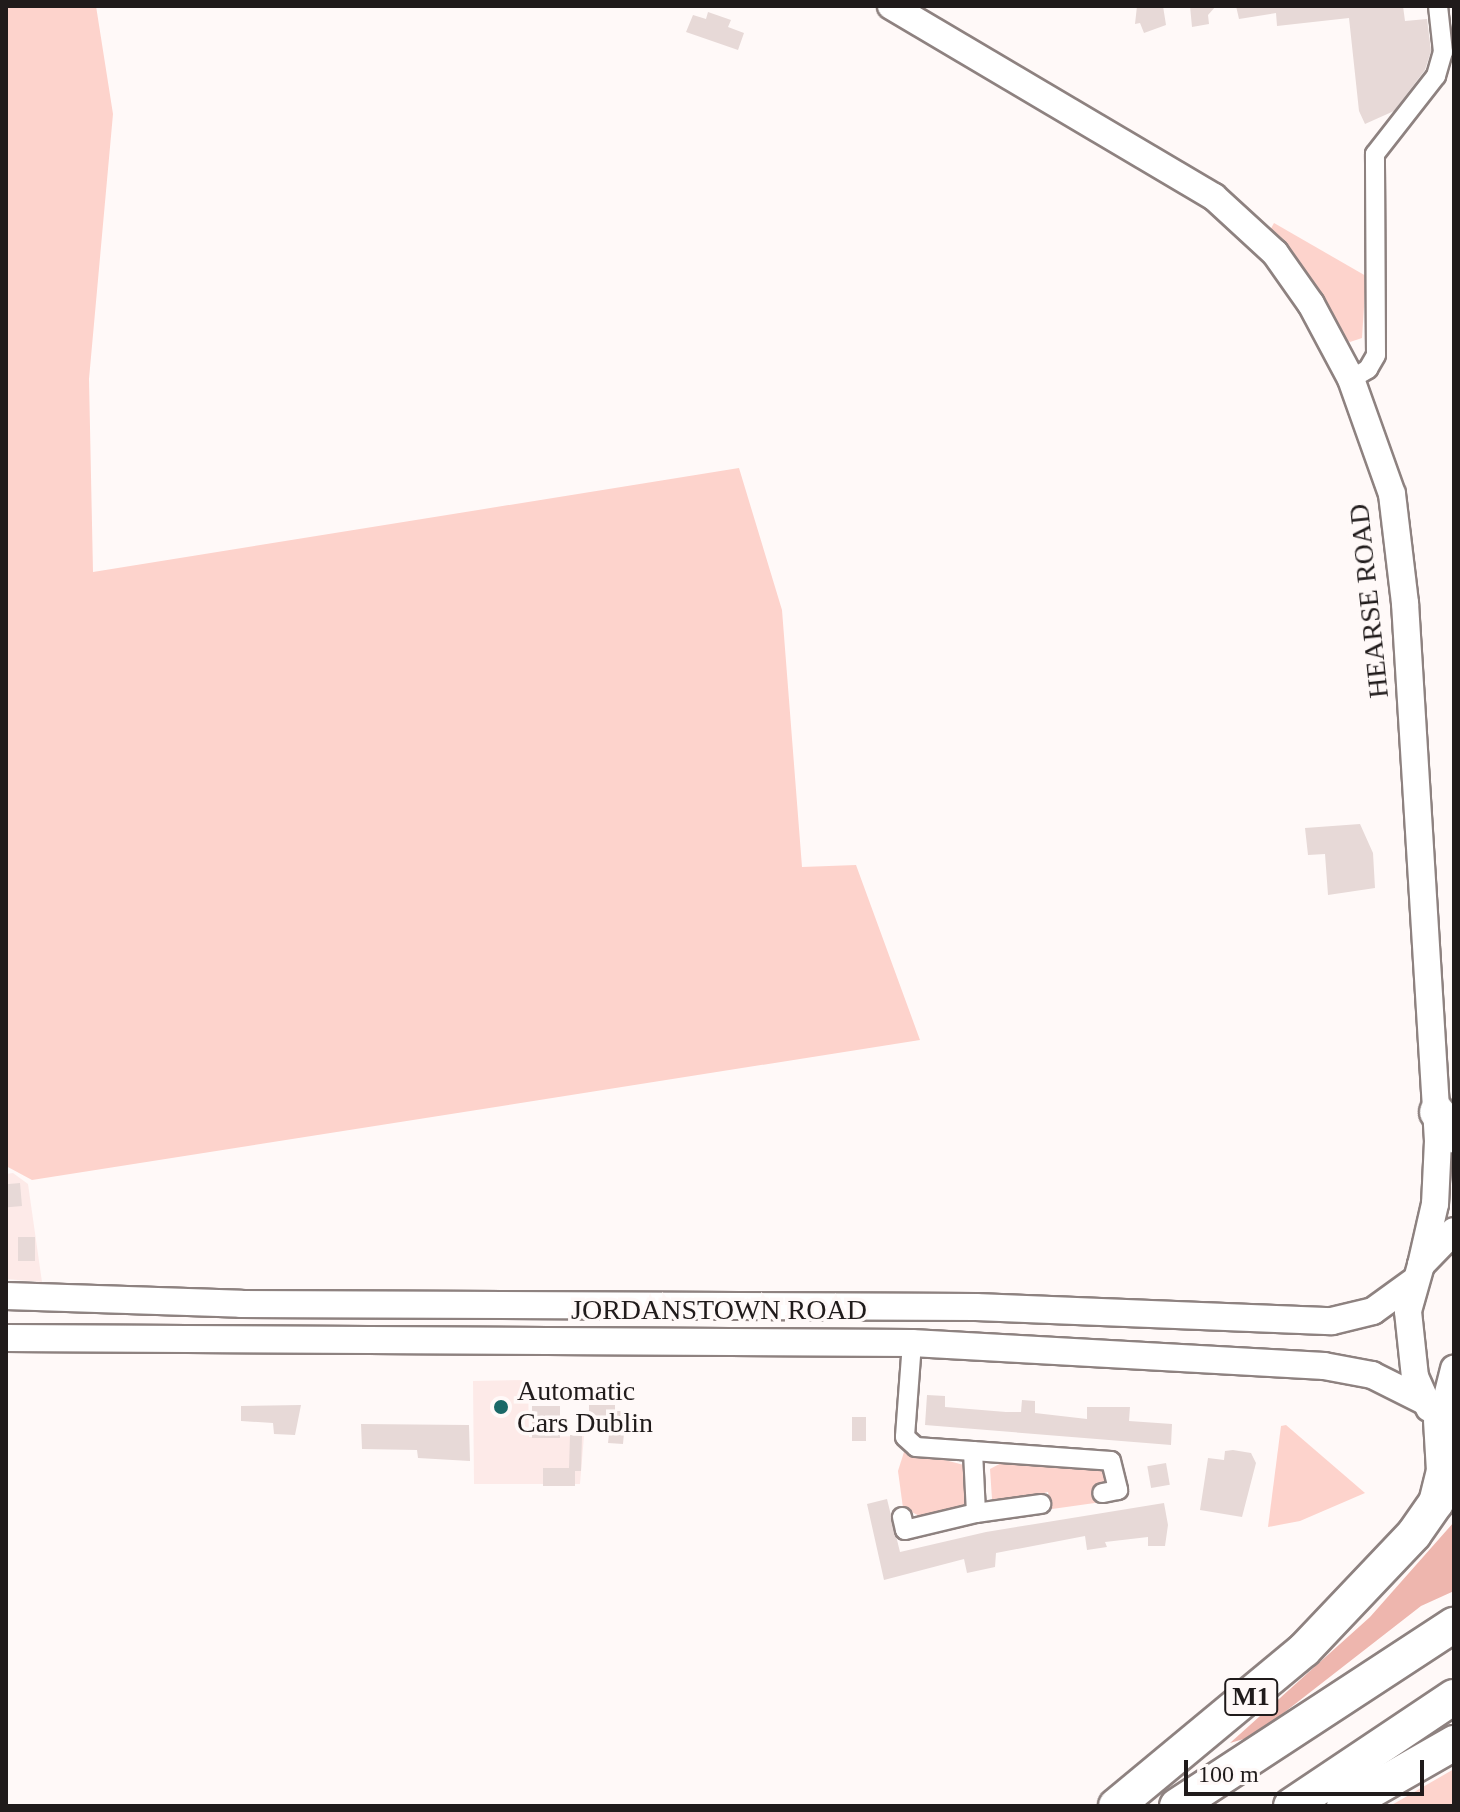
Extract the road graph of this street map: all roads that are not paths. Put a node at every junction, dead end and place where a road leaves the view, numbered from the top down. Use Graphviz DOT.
graph roads {
  1 [pos="891,6"];
  2 [pos="1438,6"];
  3 [pos="1351,379"];
  4 [pos="1443,1130"];
  5 [pos="1454,1179"];
  6 [pos="1454,1231"];
  7 [pos="1417,1274"];
  8 [pos="6,1296"];
  9 [pos="6,1338"];
  10 [pos="912,1343"];
  11 [pos="1454,1369"];
  12 [pos="1440,1416"];
  13 [pos="973,1451"];
  14 [pos="1102,1493"];
  15 [pos="1041,1504"];
  16 [pos="976,1513"];
  17 [pos="902,1517"];
  18 [pos="1454,1625"];
  19 [pos="1454,1697"];
  20 [pos="1454,1743"];
  21 [pos="1116,1806"];
  22 [pos="1177,1806"];
  23 [pos="1291,1806"];
  24 [pos="1344,1806"];
  1 -- 3 [label="main road, HEARSE ROAD"];
  2 -- 3 [label="street"];
  3 -- 4 [label="main road, HEARSE ROAD"];
  4 -- 5 [label="main road, HEARSE ROAD"];
  4 -- 7 [label="main road, HEARSE ROAD"];
  6 -- 7 [label="main road, JORDANSTOWN ROAD"];
  7 -- 8 [label="main road, JORDANSTOWN ROAD"];
  7 -- 12 [label="main road, HEARSE ROAD"];
  9 -- 10 [label="main road, JORDANSTOWN ROAD"];
  10 -- 12 [label="main road, JORDANSTOWN ROAD"];
  10 -- 13 [label="street"];
  11 -- 12 [label="main road, M1"];
  12 -- 21 [label="highway, M1"];
  13 -- 14 [label="street"];
  13 -- 16 [label="street"];
  15 -- 16 [label="street"];
  16 -- 17 [label="street"];
  18 -- 22 [label="highway, M1"];
  19 -- 23 [label="highway"];
  20 -- 24 [label="highway"];
}
